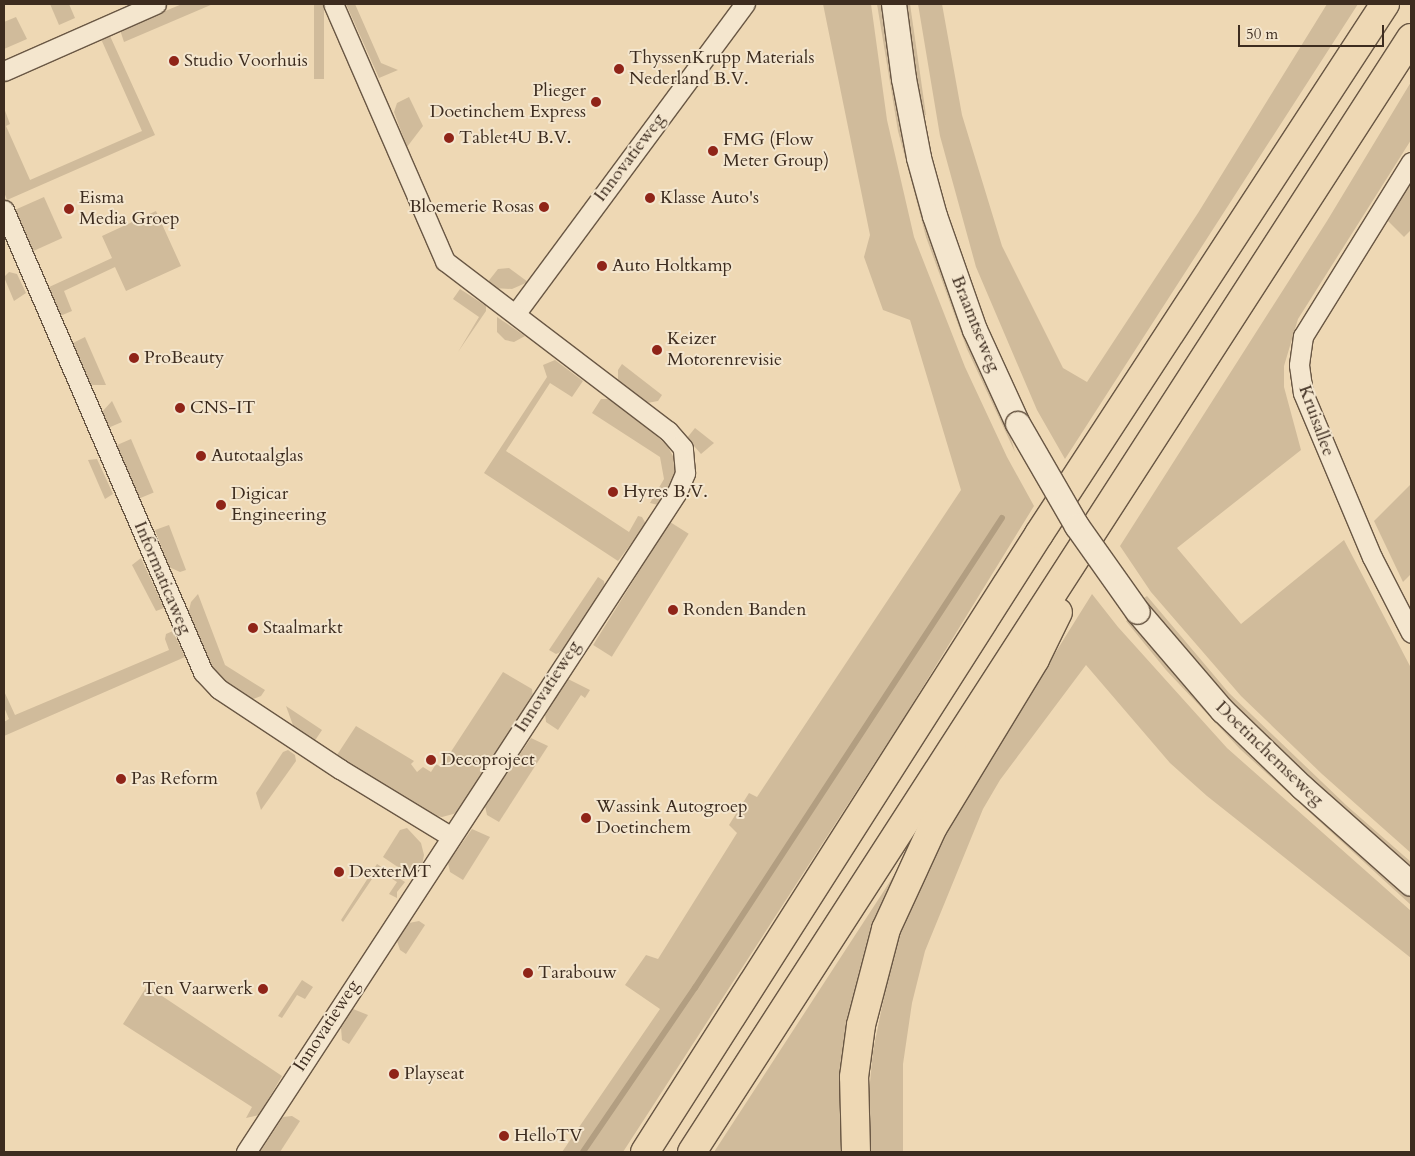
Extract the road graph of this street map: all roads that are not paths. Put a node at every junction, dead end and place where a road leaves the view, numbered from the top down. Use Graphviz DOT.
graph roads {
  1 [pos="156,4"];
  2 [pos="333,4"];
  3 [pos="745,4"];
  4 [pos="894,4"];
  5 [pos="1385,4"];
  6 [pos="1411,38"];
  7 [pos="4,71"];
  8 [pos="1411,162"];
  9 [pos="4,210"];
  10 [pos="516,313"];
  11 [pos="1120,489"];
  12 [pos="1138,612"];
  13 [pos="1411,633"];
  14 [pos="450,836"];
  15 [pos="1411,884"];
  16 [pos="246,1152"];
  17 [pos="645,1152"];
  18 [pos="692,1152"];
  19 [pos="856,1152"];
  1 -- 7 [label="street"];
  2 -- 10 [label="street, Innovatieweg"];
  3 -- 10 [label="street, Innovatieweg"];
  4 -- 12 [label="street, Braamtseweg, bridge"];
  5 -- 17 [label="highway"];
  6 -- 11 [label="highway"];
  8 -- 13 [label="street, Kruisallee"];
  9 -- 14 [label="street, Informaticaweg"];
  10 -- 14 [label="street, Innovatieweg"];
  11 -- 18 [label="highway"];
  11 -- 19 [label="highway"];
  12 -- 15 [label="street, Doetinchemseweg"];
  14 -- 16 [label="street, Innovatieweg"];
}
